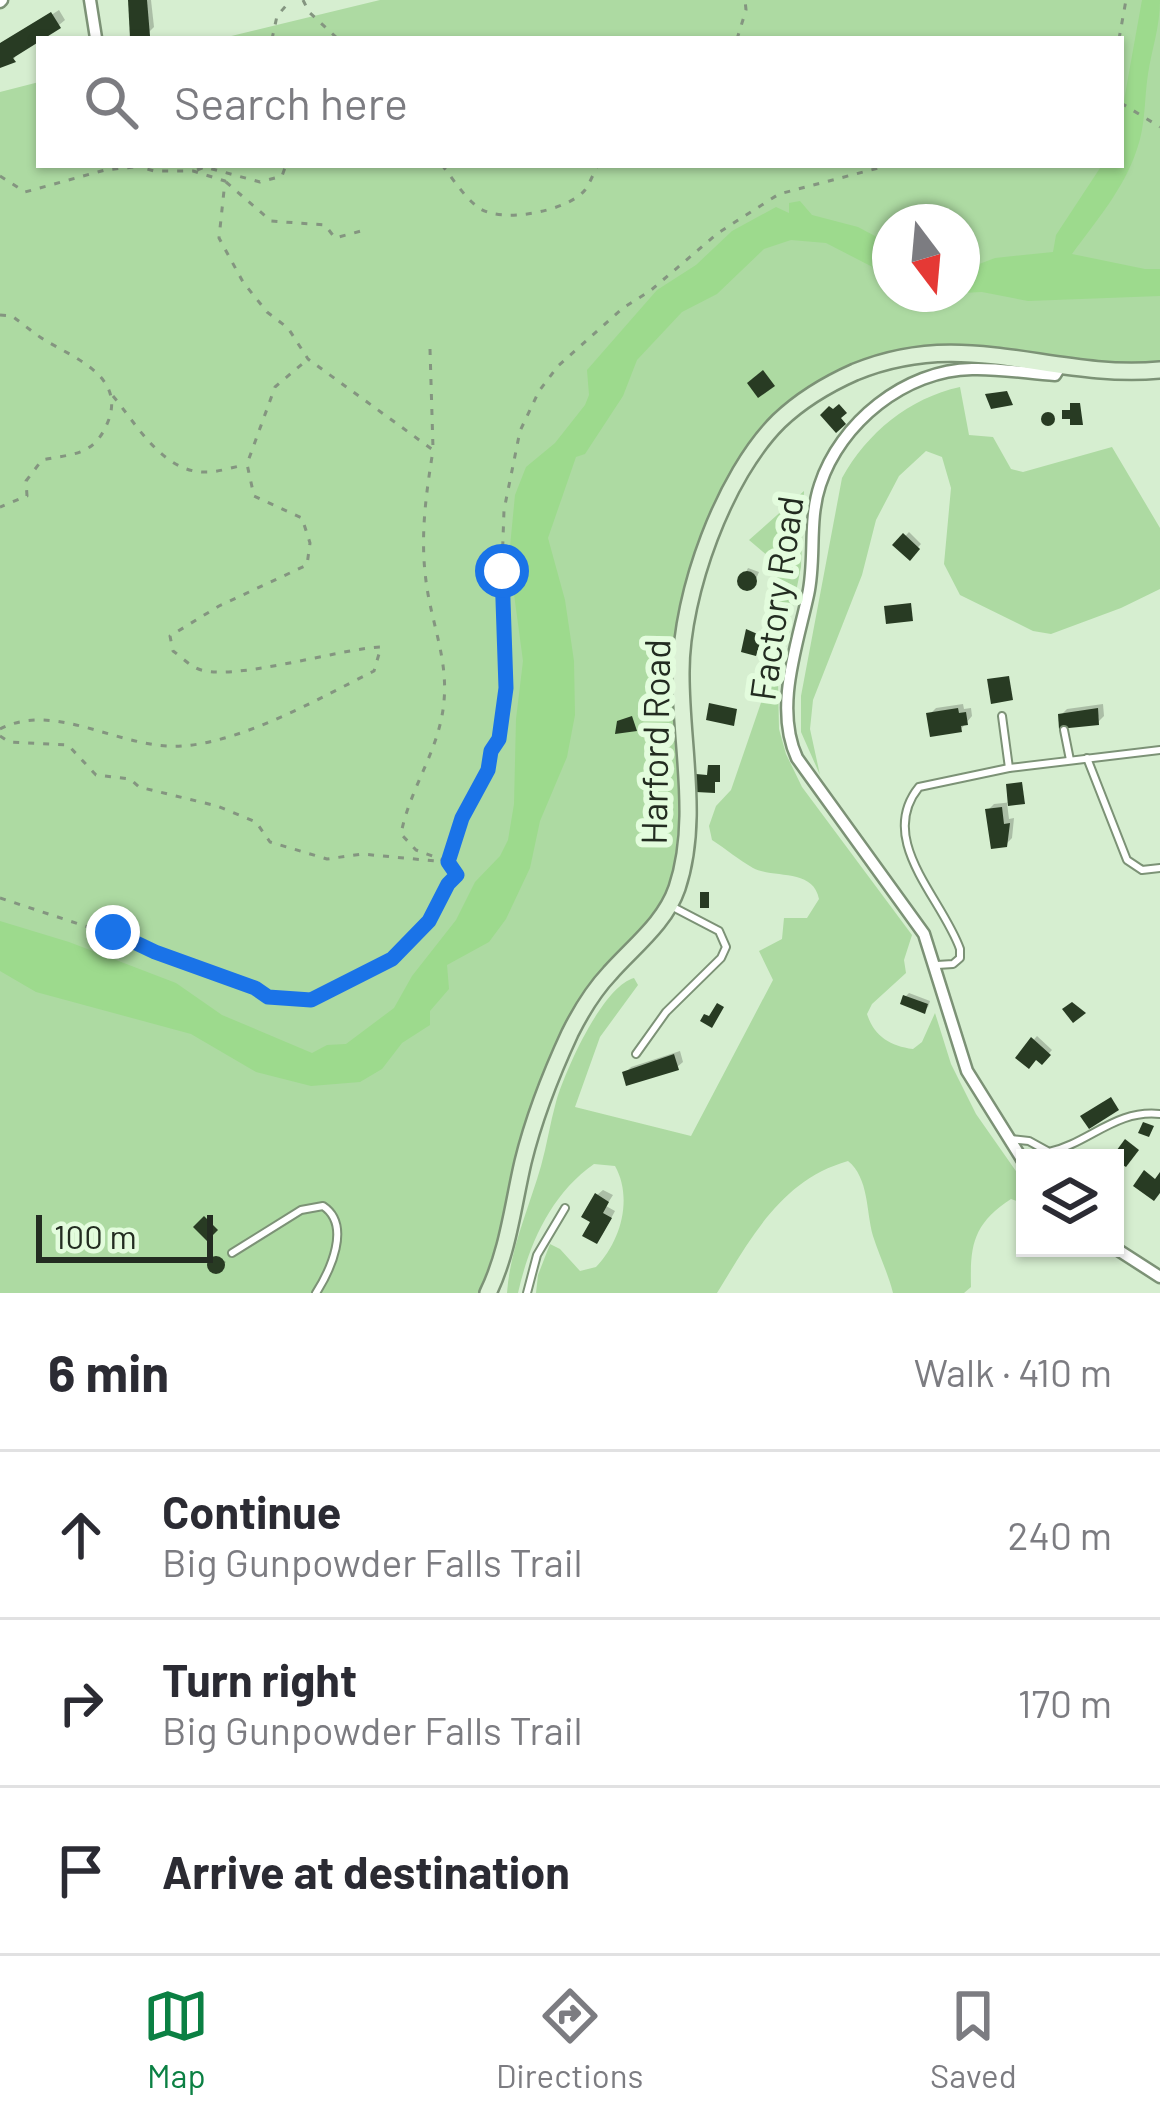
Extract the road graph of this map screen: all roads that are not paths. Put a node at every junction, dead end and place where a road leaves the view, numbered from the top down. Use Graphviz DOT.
graph roads {
  1 [pos="90,0"];
  2 [pos="96,36"];
  3 [pos="1060,367"];
  4 [pos="1160,370"];
  5 [pos="1002,716"];
  6 [pos="1064,730"];
  7 [pos="1160,750"];
  8 [pos="1087,758"];
  9 [pos="1070,760"];
  10 [pos="1010,768"];
  11 [pos="1160,868"];
  12 [pos="670,905"];
  13 [pos="937,965"];
  14 [pos="636,1054"];
  15 [pos="1160,1114"];
  16 [pos="1006,1138"];
  17 [pos="1016,1152"];
  18 [pos="565,1208"];
  19 [pos="232,1252"];
  20 [pos="1124,1254"];
  21 [pos="1160,1277"];
  22 [pos="490,1292"];
  23 [pos="316,1293"];
  24 [pos="527,1293"];
  1 -- 2 [label="street"];
  3 -- 4 [label="main road, Harford Road"];
  3 -- 12 [label="main road, Harford Road"];
  3 -- 13 [label="street, Factory Road"];
  5 -- 10 [label="lane"];
  6 -- 9 [label="lane"];
  7 -- 8 [label="lane"];
  8 -- 9 [label="lane"];
  8 -- 11 [label="lane"];
  9 -- 10 [label="lane"];
  10 -- 13 [label="lane"];
  12 -- 14 [label="lane"];
  12 -- 22 [label="main road, Harford Road"];
  13 -- 16 [label="street, Factory Road"];
  15 -- 16 [label="lane"];
  16 -- 17 [label="street, Factory Road"];
  18 -- 24 [label="lane"];
  19 -- 23 [label="lane"];
  20 -- 21 [label="street"];
}
